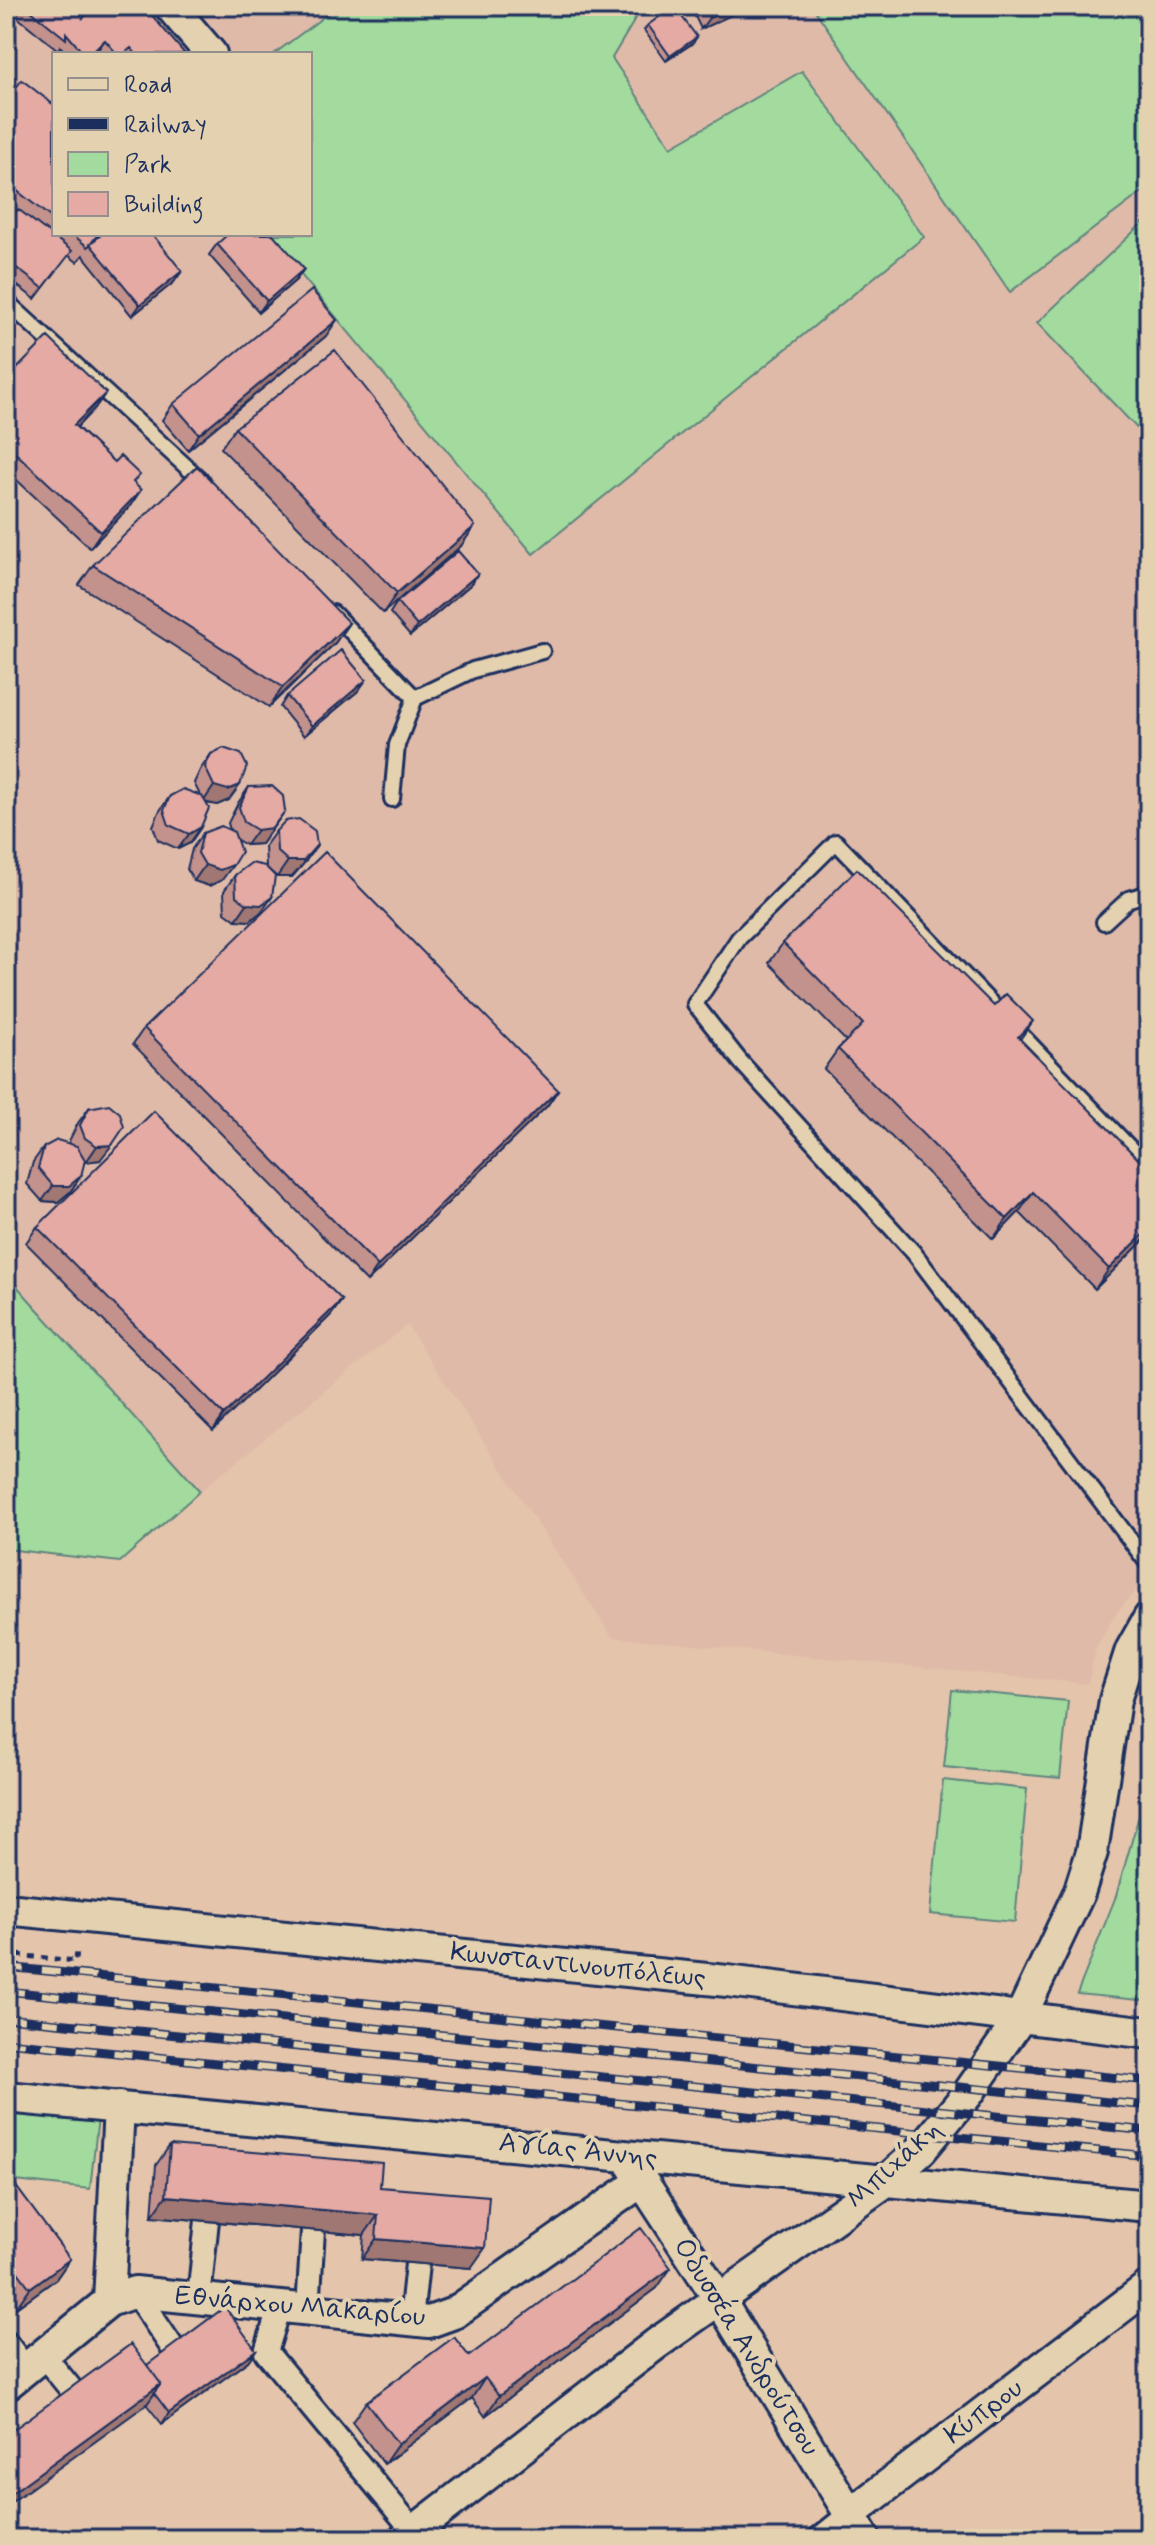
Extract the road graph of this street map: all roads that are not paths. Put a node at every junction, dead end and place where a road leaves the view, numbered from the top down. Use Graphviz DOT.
graph roads {
  1 [pos="170,6"];
  2 [pos="209,52"];
  3 [pos="6,301"];
  4 [pos="210,489"];
  5 [pos="317,597"];
  6 [pos="542,651"];
  7 [pos="415,698"];
  8 [pos="392,799"];
  9 [pos="1149,893"];
  10 [pos="1104,922"];
  11 [pos="1149,1168"];
  12 [pos="1149,1565"];
  13 [pos="1149,1618"];
  14 [pos="6,1909"];
  15 [pos="1019,2020"];
  16 [pos="1149,2033"];
  17 [pos="6,2097"];
  18 [pos="119,2107"];
  19 [pos="625,2156"];
  20 [pos="642,2181"];
  21 [pos="885,2182"];
  22 [pos="1149,2206"];
  23 [pos="207,2220"];
  24 [pos="313,2230"];
  25 [pos="417,2264"];
  26 [pos="1149,2286"];
  27 [pos="122,2296"];
  28 [pos="199,2298"];
  29 [pos="719,2299"];
  30 [pos="294,2308"];
  31 [pos="411,2320"];
  32 [pos="6,2343"];
  33 [pos="174,2350"];
  34 [pos="25,2370"];
  35 [pos="75,2394"];
  36 [pos="857,2527"];
  37 [pos="409,2535"];
  38 [pos="819,2539"];
  1 -- 2 [label="street"];
  3 -- 4 [label="lane"];
  5 -- 7 [label="lane"];
  6 -- 7 [label="lane"];
  7 -- 8 [label="lane"];
  9 -- 10 [label="lane"];
  11 -- 12 [label="lane"];
  13 -- 15 [label="street, Μπιχάκη"];
  14 -- 15 [label="street, Κωνσταντινουπόλεως"];
  15 -- 16 [label="street, Κωνσταντινουπόλεως"];
  15 -- 21 [label="street, Μπιχάκη"];
  17 -- 18 [label="street, Αγίας Άννης"];
  18 -- 19 [label="street, Αγίας Άννης"];
  18 -- 27 [label="street"];
  19 -- 20 [label="street, Οδυσσέα Ανδρούτσου"];
  19 -- 21 [label="street, Αγίας Άννης"];
  20 -- 29 [label="street, Οδυσσέα Ανδρούτσου"];
  20 -- 31 [label="street, Εθνάρχου Μακαρίου"];
  21 -- 22 [label="street, Αγίας Άννης"];
  21 -- 29 [label="street, Μπιχάκη"];
  23 -- 28 [label="street"];
  24 -- 30 [label="street"];
  25 -- 31 [label="street"];
  26 -- 36 [label="street, Κύπρου"];
  27 -- 28 [label="street, Εθνάρχου Μακαρίου"];
  27 -- 33 [label="street"];
  27 -- 34 [label="street"];
  28 -- 30 [label="street, Εθνάρχου Μακαρίου"];
  29 -- 36 [label="street, Οδυσσέα Ανδρούτσου"];
  29 -- 37 [label="street, Μπιχάκη"];
  30 -- 31 [label="street, Εθνάρχου Μακαρίου"];
  30 -- 37 [label="street"];
  32 -- 34 [label="street"];
  34 -- 35 [label="street"];
  36 -- 38 [label="street, Κύπρου"];
}
